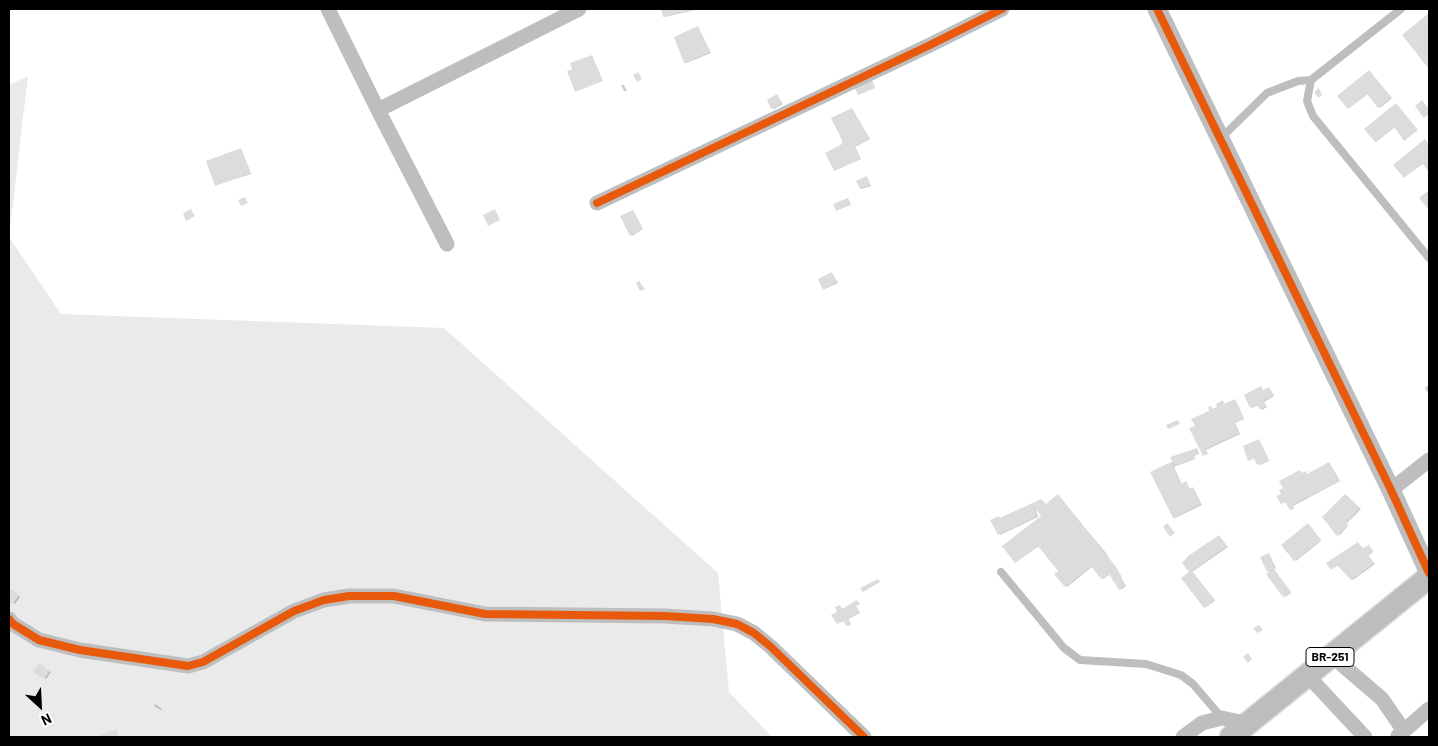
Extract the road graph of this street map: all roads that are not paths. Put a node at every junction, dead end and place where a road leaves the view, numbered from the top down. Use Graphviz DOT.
graph roads {
  1 [pos="328,9"];
  2 [pos="579,9"];
  3 [pos="1002,9"];
  4 [pos="1157,9"];
  5 [pos="1401,9"];
  6 [pos="1311,80"];
  7 [pos="378,110"];
  8 [pos="1220,140"];
  9 [pos="597,203"];
  10 [pos="447,244"];
  11 [pos="1429,258"];
  12 [pos="1429,460"];
  13 [pos="1391,490"];
  14 [pos="1001,572"];
  15 [pos="1429,575"];
  16 [pos="9,618"];
  17 [pos="1332,656"];
  18 [pos="1308,676"];
  19 [pos="1429,709"];
  20 [pos="1226,728"];
  21 [pos="1400,734"];
  22 [pos="864,737"];
  23 [pos="1183,737"];
  24 [pos="1366,737"];
  1 -- 7 [label="street"];
  2 -- 7 [label="street"];
  3 -- 9 [label="street"];
  4 -- 8 [label="street"];
  5 -- 6 [label="lane"];
  6 -- 8 [label="lane"];
  6 -- 11 [label="lane"];
  7 -- 10 [label="street"];
  8 -- 13 [label="street"];
  12 -- 13 [label="street"];
  13 -- 15 [label="street"];
  14 -- 20 [label="lane"];
  15 -- 17 [label="main road, BR-251"];
  16 -- 22 [label="street"];
  17 -- 18 [label="main road, BR-251"];
  17 -- 21 [label="street"];
  18 -- 20 [label="main road, BR-251"];
  18 -- 24 [label="street"];
  19 -- 21 [label="street"];
  20 -- 23 [label="street"];
}
